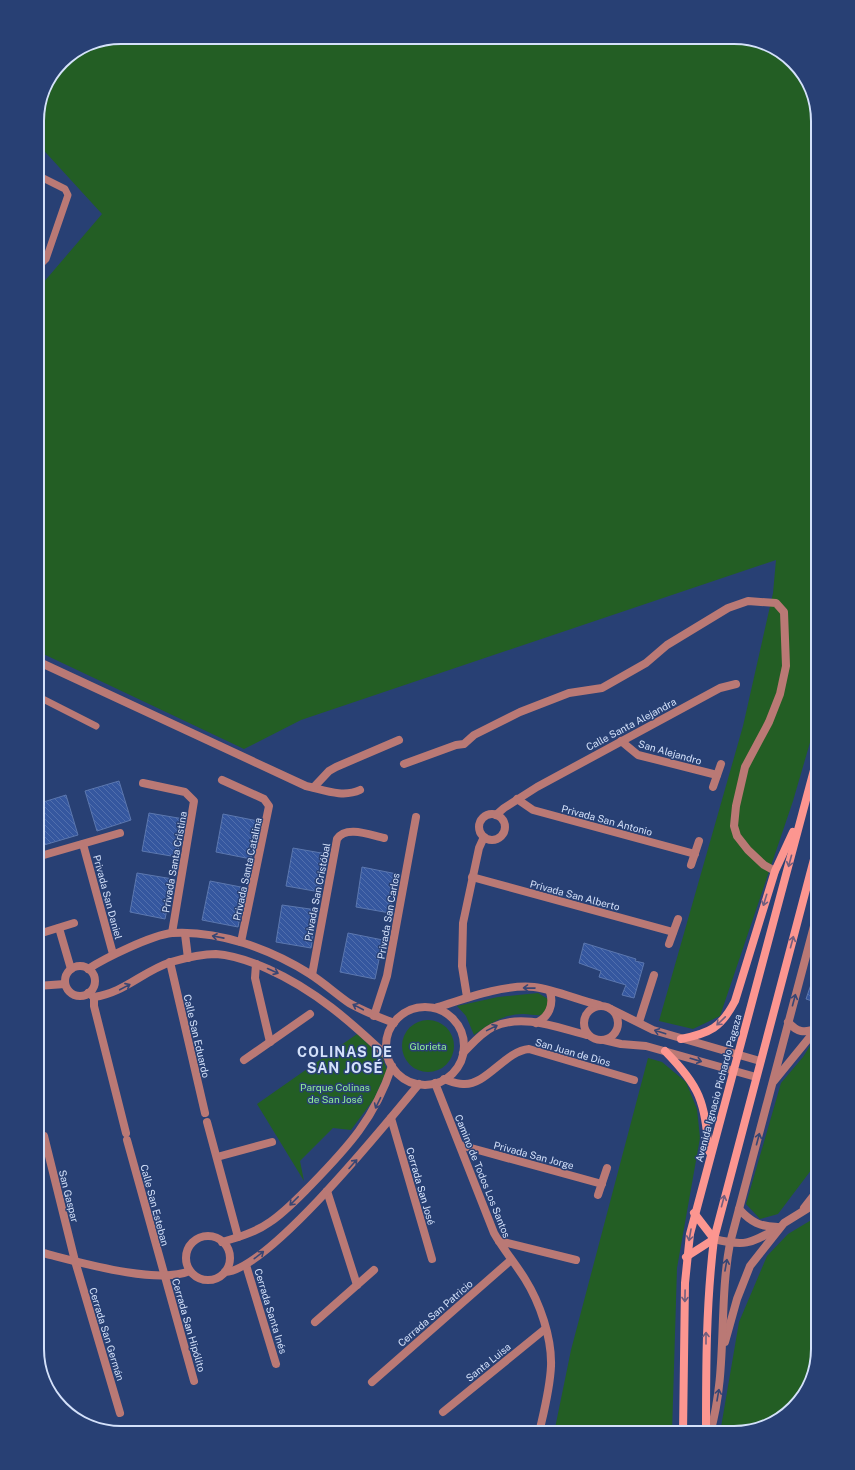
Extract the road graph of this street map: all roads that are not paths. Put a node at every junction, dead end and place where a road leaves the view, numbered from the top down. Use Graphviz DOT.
graph roads {
  1 [pos="44,178"];
  2 [pos="44,262"];
  3 [pos="44,664"];
  4 [pos="736,684"];
  5 [pos="44,700"];
  6 [pos="96,726"];
  7 [pos="399,740"];
  8 [pos="621,741"];
  9 [pos="404,764"];
  10 [pos="721,764"];
  11 [pos="717,775"];
  12 [pos="222,780"];
  13 [pos="811,780"];
  14 [pos="143,783"];
  15 [pos="314,787"];
  16 [pos="713,787"];
  17 [pos="360,790"];
  18 [pos="517,799"];
  19 [pos="802,813"];
  20 [pos="496,815"];
  21 [pos="416,818"];
  22 [pos="120,833"];
  23 [pos="484,837"];
  24 [pos="384,838"];
  25 [pos="699,841"];
  26 [pos="83,844"];
  27 [pos="695,854"];
  28 [pos="44,855"];
  29 [pos="691,865"];
  30 [pos="811,870"];
  31 [pos="775,871"];
  32 [pos="472,877"];
  33 [pos="678,918"];
  34 [pos="74,923"];
  35 [pos="59,928"];
  36 [pos="45,932"];
  37 [pos="673,932"];
  38 [pos="172,933"];
  39 [pos="186,934"];
  40 [pos="811,937"];
  41 [pos="241,942"];
  42 [pos="669,944"];
  43 [pos="113,954"];
  44 [pos="188,958"];
  45 [pos="170,962"];
  46 [pos="256,964"];
  47 [pos="71,969"];
  48 [pos="88,969"];
  49 [pos="654,974"];
  50 [pos="312,975"];
  51 [pos="65,984"];
  52 [pos="44,986"];
  53 [pos="550,992"];
  54 [pos="336,994"];
  55 [pos="91,995"];
  56 [pos="467,997"];
  57 [pos="328,1004"];
  58 [pos="599,1006"];
  59 [pos="435,1008"];
  60 [pos="611,1009"];
  61 [pos="310,1014"];
  62 [pos="374,1016"];
  63 [pos="639,1022"];
  64 [pos="788,1022"];
  65 [pos="394,1023"];
  66 [pos="536,1023"];
  67 [pos="811,1031"];
  68 [pos="587,1035"];
  69 [pos="811,1036"];
  70 [pos="681,1039"];
  71 [pos="604,1040"];
  72 [pos="270,1042"];
  73 [pos="665,1051"];
  74 [pos="463,1053"];
  75 [pos="738,1055"];
  76 [pos="388,1057"];
  77 [pos="244,1060"];
  78 [pos="760,1061"];
  79 [pos="392,1066"];
  80 [pos="733,1070"];
  81 [pos="756,1077"];
  82 [pos="444,1079"];
  83 [pos="634,1080"];
  84 [pos="773,1082"];
  85 [pos="435,1083"];
  86 [pos="419,1084"];
  87 [pos="391,1118"];
  88 [pos="44,1140"];
  89 [pos="272,1142"];
  90 [pos="460,1145"];
  91 [pos="709,1156"];
  92 [pos="217,1157"];
  93 [pos="606,1168"];
  94 [pos="602,1184"];
  95 [pos="327,1191"];
  96 [pos="598,1195"];
  97 [pos="811,1199"];
  98 [pos="811,1206"];
  99 [pos="739,1209"];
  100 [pos="801,1212"];
  101 [pos="694,1213"];
  102 [pos="782,1225"];
  103 [pos="238,1237"];
  104 [pos="714,1239"];
  105 [pos="499,1241"];
  106 [pos="222,1242"];
  107 [pos="730,1243"];
  108 [pos="44,1253"];
  109 [pos="686,1257"];
  110 [pos="432,1259"];
  111 [pos="511,1260"];
  112 [pos="576,1260"];
  113 [pos="75,1261"];
  114 [pos="246,1265"];
  115 [pos="374,1270"];
  116 [pos="190,1271"];
  117 [pos="225,1272"];
  118 [pos="164,1276"];
  119 [pos="357,1286"];
  120 [pos="315,1322"];
  121 [pos="545,1329"];
  122 [pos="723,1349"];
  123 [pos="276,1364"];
  124 [pos="194,1381"];
  125 [pos="372,1382"];
  126 [pos="443,1412"];
  127 [pos="120,1413"];
  128 [pos="540,1426"];
  129 [pos="683,1426"];
  130 [pos="706,1426"];
  131 [pos="712,1426"];
  1 -- 2 [label="lane"];
  3 -- 15 [label="street"];
  4 -- 8 [label="street, Calle Santa Alejandra"];
  5 -- 6 [label="lane"];
  7 -- 15 [label="street"];
  8 -- 11 [label="street, San Alejandro"];
  8 -- 18 [label="street, Calle Santa Alejandra"];
  9 -- 31 [label="street"];
  10 -- 11 [label="street"];
  11 -- 16 [label="street"];
  12 -- 41 [label="street, Privada Santa Catalina"];
  13 -- 19 [label="main road, Avenida Ignacio Pichardo Pagaza"];
  14 -- 38 [label="street, Privada Santa Cristina"];
  15 -- 17 [label="street"];
  18 -- 20 [label="street, Calle Santa Alejandra"];
  18 -- 27 [label="street, Privada San Antonio"];
  19 -- 31 [label="main road"];
  19 -- 75 [label="main road, Avenida Ignacio Pichardo Pagaza, one-way"];
  20 -- 23 [label="street"];
  20 -- 23 [label="street"];
  21 -- 62 [label="street, Privada San Carlos"];
  22 -- 26 [label="street, Privada San Daniel"];
  23 -- 32 [label="street"];
  24 -- 50 [label="street, Privada San Cristóbal"];
  25 -- 27 [label="street"];
  26 -- 28 [label="street, Privada San Daniel"];
  26 -- 43 [label="street, Privada San Daniel"];
  27 -- 29 [label="street"];
  78 -- 30 [label="main road, one-way"];
  31 -- 70 [label="main road, one-way"];
  32 -- 37 [label="street, Privada San Alberto"];
  32 -- 56 [label="street"];
  33 -- 37 [label="street"];
  34 -- 35 [label="street"];
  35 -- 36 [label="street"];
  35 -- 47 [label="street"];
  37 -- 42 [label="street"];
  38 -- 39 [label="street"];
  38 -- 43 [label="street"];
  41 -- 39 [label="street, one-way"];
  39 -- 44 [label="street"];
  64 -- 40 [label="street, one-way"];
  41 -- 50 [label="street"];
  43 -- 48 [label="street"];
  44 -- 45 [label="street"];
  44 -- 46 [label="street"];
  55 -- 45 [label="street, one-way"];
  45 -- 92 [label="street, Calle San Eduardo"];
  46 -- 57 [label="street, one-way"];
  46 -- 72 [label="street"];
  47 -- 48 [label="street"];
  47 -- 51 [label="street"];
  48 -- 55 [label="street"];
  49 -- 63 [label="street"];
  50 -- 54 [label="street"];
  51 -- 52 [label="street"];
  51 -- 55 [label="street"];
  53 -- 56 [label="street, one-way"];
  53 -- 58 [label="street"];
  53 -- 66 [label="street"];
  54 -- 57 [label="street"];
  62 -- 54 [label="street, one-way"];
  55 -- 118 [label="street, Calle San Esteban"];
  56 -- 59 [label="street"];
  57 -- 76 [label="street"];
  58 -- 60 [label="street"];
  58 -- 68 [label="street"];
  59 -- 65 [label="street"];
  59 -- 74 [label="street"];
  60 -- 63 [label="street"];
  60 -- 71 [label="street"];
  61 -- 72 [label="street"];
  62 -- 65 [label="street"];
  70 -- 63 [label="street, one-way"];
  64 -- 67 [label="street"];
  64 -- 84 [label="street"];
  65 -- 76 [label="street"];
  66 -- 68 [label="street"];
  74 -- 66 [label="street, one-way"];
  68 -- 71 [label="street"];
  69 -- 84 [label="street"];
  70 -- 75 [label="street"];
  71 -- 73 [label="street"];
  72 -- 77 [label="street"];
  73 -- 80 [label="street, one-way"];
  73 -- 91 [label="main road"];
  74 -- 82 [label="street"];
  75 -- 78 [label="street"];
  75 -- 80 [label="main road, Avenida Ignacio Pichardo Pagaza"];
  76 -- 79 [label="street"];
  78 -- 81 [label="main road"];
  79 -- 86 [label="street"];
  79 -- 103 [label="street, one-way"];
  80 -- 81 [label="street"];
  80 -- 91 [label="main road, Avenida Ignacio Pichardo Pagaza"];
  104 -- 81 [label="main road, one-way"];
  82 -- 83 [label="street, San Juan de Dios"];
  82 -- 85 [label="street"];
  99 -- 84 [label="street, one-way"];
  85 -- 86 [label="street"];
  85 -- 90 [label="street, Camino de Todos Los Santos"];
  86 -- 87 [label="street"];
  95 -- 87 [label="street, one-way"];
  87 -- 110 [label="street, Cerrada San José"];
  88 -- 113 [label="street, San Gaspar"];
  89 -- 92 [label="street"];
  90 -- 94 [label="street, Privada San Jorge"];
  90 -- 105 [label="street, Camino de Todos Los Santos"];
  91 -- 101 [label="main road, Avenida Ignacio Pichardo Pagaza"];
  92 -- 103 [label="street, Calle San Eduardo"];
  93 -- 94 [label="street"];
  94 -- 96 [label="street"];
  114 -- 95 [label="street, one-way"];
  95 -- 119 [label="street"];
  97 -- 100 [label="street"];
  98 -- 100 [label="street"];
  99 -- 102 [label="street"];
  99 -- 107 [label="street"];
  100 -- 102 [label="street"];
  101 -- 104 [label="main road"];
  101 -- 109 [label="main road, Avenida Ignacio Pichardo Pagaza, one-way"];
  102 -- 107 [label="street"];
  102 -- 122 [label="street"];
  103 -- 106 [label="street"];
  104 -- 107 [label="street"];
  104 -- 109 [label="main road"];
  130 -- 104 [label="main road, one-way"];
  105 -- 111 [label="street, Camino de Todos Los Santos"];
  105 -- 112 [label="street"];
  106 -- 116 [label="street"];
  106 -- 117 [label="street"];
  122 -- 107 [label="street, one-way"];
  108 -- 113 [label="street"];
  109 -- 129 [label="main road, Avenida Ignacio Pichardo Pagaza, one-way"];
  111 -- 121 [label="street, Camino de Todos Los Santos"];
  111 -- 125 [label="street, Cerrada San Patricio"];
  113 -- 118 [label="street"];
  113 -- 127 [label="street, Cerrada San Germán"];
  114 -- 117 [label="street"];
  114 -- 123 [label="street, Cerrada Santa Inés"];
  115 -- 119 [label="street"];
  116 -- 117 [label="street"];
  116 -- 118 [label="street"];
  118 -- 124 [label="street, Cerrada San Hipólito"];
  119 -- 120 [label="street"];
  121 -- 126 [label="street, Santa Luisa"];
  121 -- 128 [label="street, Camino de Todos Los Santos"];
  131 -- 122 [label="street, one-way"];
}
